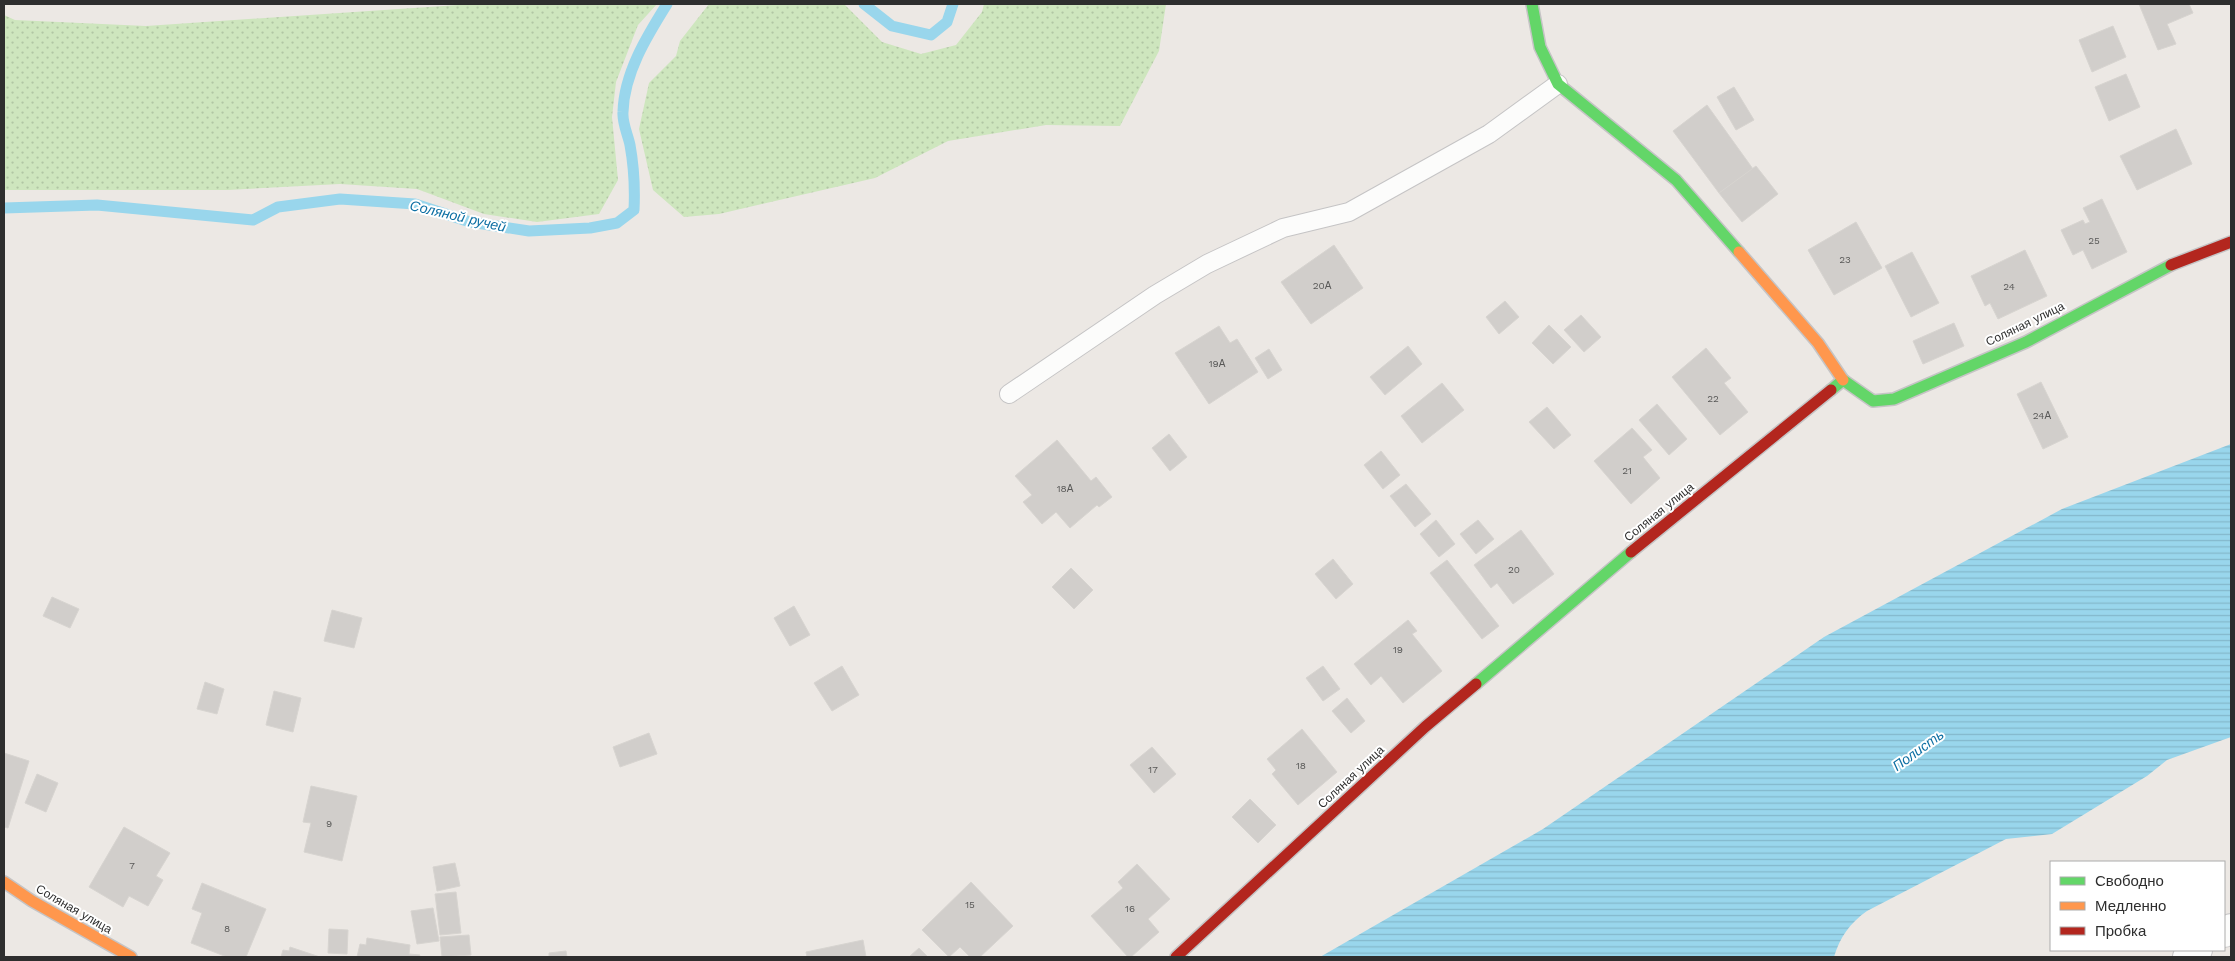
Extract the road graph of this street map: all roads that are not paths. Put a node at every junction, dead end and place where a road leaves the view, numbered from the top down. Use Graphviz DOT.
graph roads {
  1 [pos="1532,4"];
  2 [pos="1558,84"];
  3 [pos="2231,242"];
  4 [pos="1843,380"];
  5 [pos="1009,394"];
  6 [pos="4,882"];
  7 [pos="131,957"];
  8 [pos="1176,957"];
  1 -- 2 [label="street"];
  2 -- 4 [label="street"];
  2 -- 5 [label="lane"];
  3 -- 4 [label="street, Соляная улица"];
  4 -- 8 [label="street, Соляная улица"];
  6 -- 7 [label="street, Соляная улица"];
}
